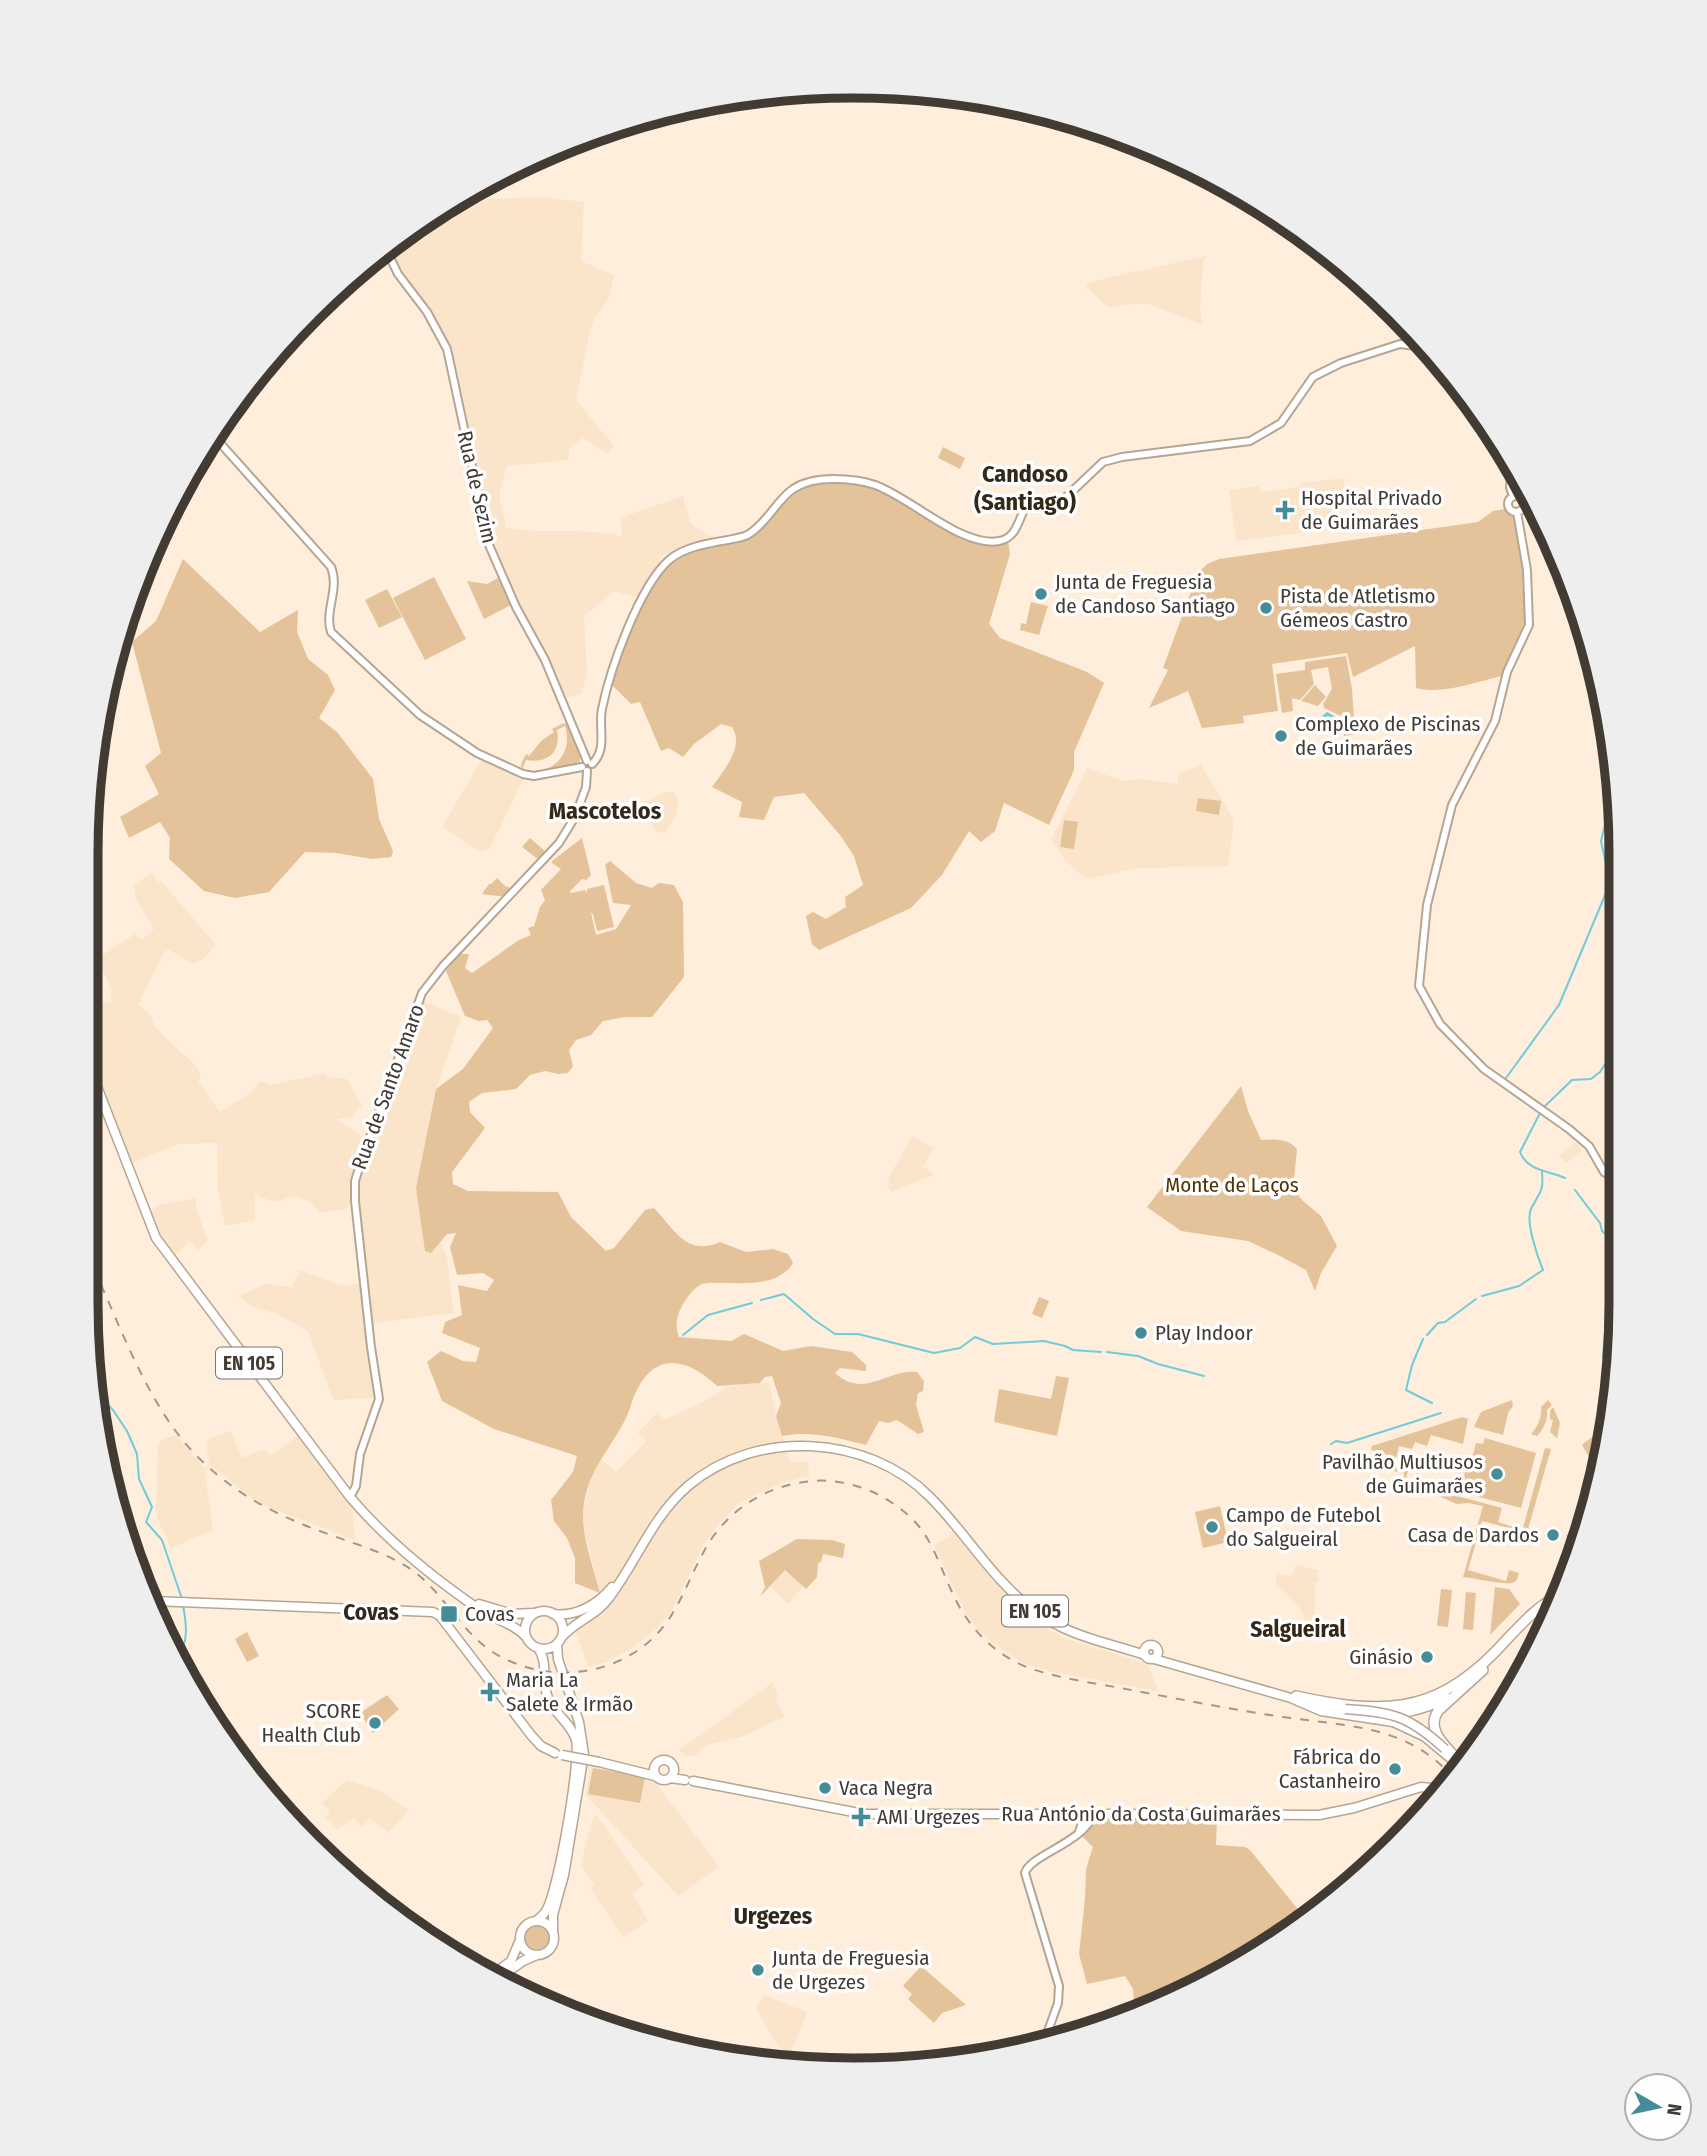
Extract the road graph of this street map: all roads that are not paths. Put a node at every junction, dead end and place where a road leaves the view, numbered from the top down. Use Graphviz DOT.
graph roads {
  1 [pos="390,257"];
  2 [pos="1413,346"];
  3 [pos="219,443"];
  4 [pos="1510,480"];
  5 [pos="1513,497"];
  6 [pos="1519,497"];
  7 [pos="1523,503"];
  8 [pos="1517,512"];
  9 [pos="587,766"];
  10 [pos="98,1091"];
  11 [pos="1609,1175"];
  12 [pos="350,1497"];
  13 [pos="631,1562"];
  14 [pos="458,1593"];
  15 [pos="160,1601"];
  16 [pos="1545,1605"];
  17 [pos="1542,1611"];
  18 [pos="537,1613"];
  19 [pos="553,1614"];
  20 [pos="526,1637"];
  21 [pos="559,1641"];
  22 [pos="538,1648"];
  23 [pos="1463,1684"];
  24 [pos="1294,1697"];
  25 [pos="1423,1736"];
  26 [pos="1456,1758"];
  27 [pos="1455,1759"];
  28 [pos="1454,1760"];
  29 [pos="655,1771"];
  30 [pos="672,1775"];
  31 [pos="1432,1788"];
  32 [pos="1090,1814"];
  33 [pos="536,1921"];
  34 [pos="553,1931"];
  35 [pos="520,1940"];
  36 [pos="540,1954"];
  37 [pos="500,1970"];
  38 [pos="506,1973"];
  39 [pos="1048,2032"];
  1 -- 9 [label="street, Rua de Sezim"];
  2 -- 9 [label="street, Rua de Santo Amaro"];
  3 -- 9 [label="street"];
  4 -- 5 [label="street"];
  5 -- 6 [label="street"];
  5 -- 8 [label="street"];
  7 -- 8 [label="street"];
  8 -- 11 [label="street"];
  9 -- 12 [label="street, Rua de Santo Amaro"];
  10 -- 12 [label="main road, EN 105"];
  12 -- 14 [label="main road, EN 105"];
  13 -- 19 [label="main road, EN 105"];
  13 -- 21 [label="main road, EN 105"];
  13 -- 24 [label="main road, EN 105"];
  14 -- 18 [label="main road, EN 105"];
  14 -- 20 [label="main road, EN 105"];
  15 -- 29 [label="main road, bridge"];
  16 -- 23 [label="highway, EN 105"];
  17 -- 23 [label="highway, EN 105"];
  18 -- 19 [label="main road, EN 105"];
  18 -- 20 [label="main road"];
  19 -- 21 [label="main road"];
  20 -- 22 [label="main road, EN 105"];
  21 -- 22 [label="main road, EN 105"];
  21 -- 34 [label="main road"];
  22 -- 33 [label="main road"];
  23 -- 24 [label="highway, EN 105"];
  23 -- 25 [label="main road, bridge"];
  23 -- 26 [label="highway"];
  24 -- 25 [label="main road"];
  24 -- 27 [label="main road, bridge"];
  25 -- 28 [label="main road"];
  29 -- 30 [label="main road"];
  29 -- 30 [label="main road"];
  30 -- 32 [label="main road, Rua António da Costa Guimarães"];
  31 -- 32 [label="main road, Rua António da Costa Guimarães"];
  32 -- 39 [label="street"];
  33 -- 34 [label="main road"];
  33 -- 35 [label="main road"];
  34 -- 36 [label="main road"];
  35 -- 36 [label="main road"];
  35 -- 37 [label="main road"];
  36 -- 38 [label="main road"];
}
